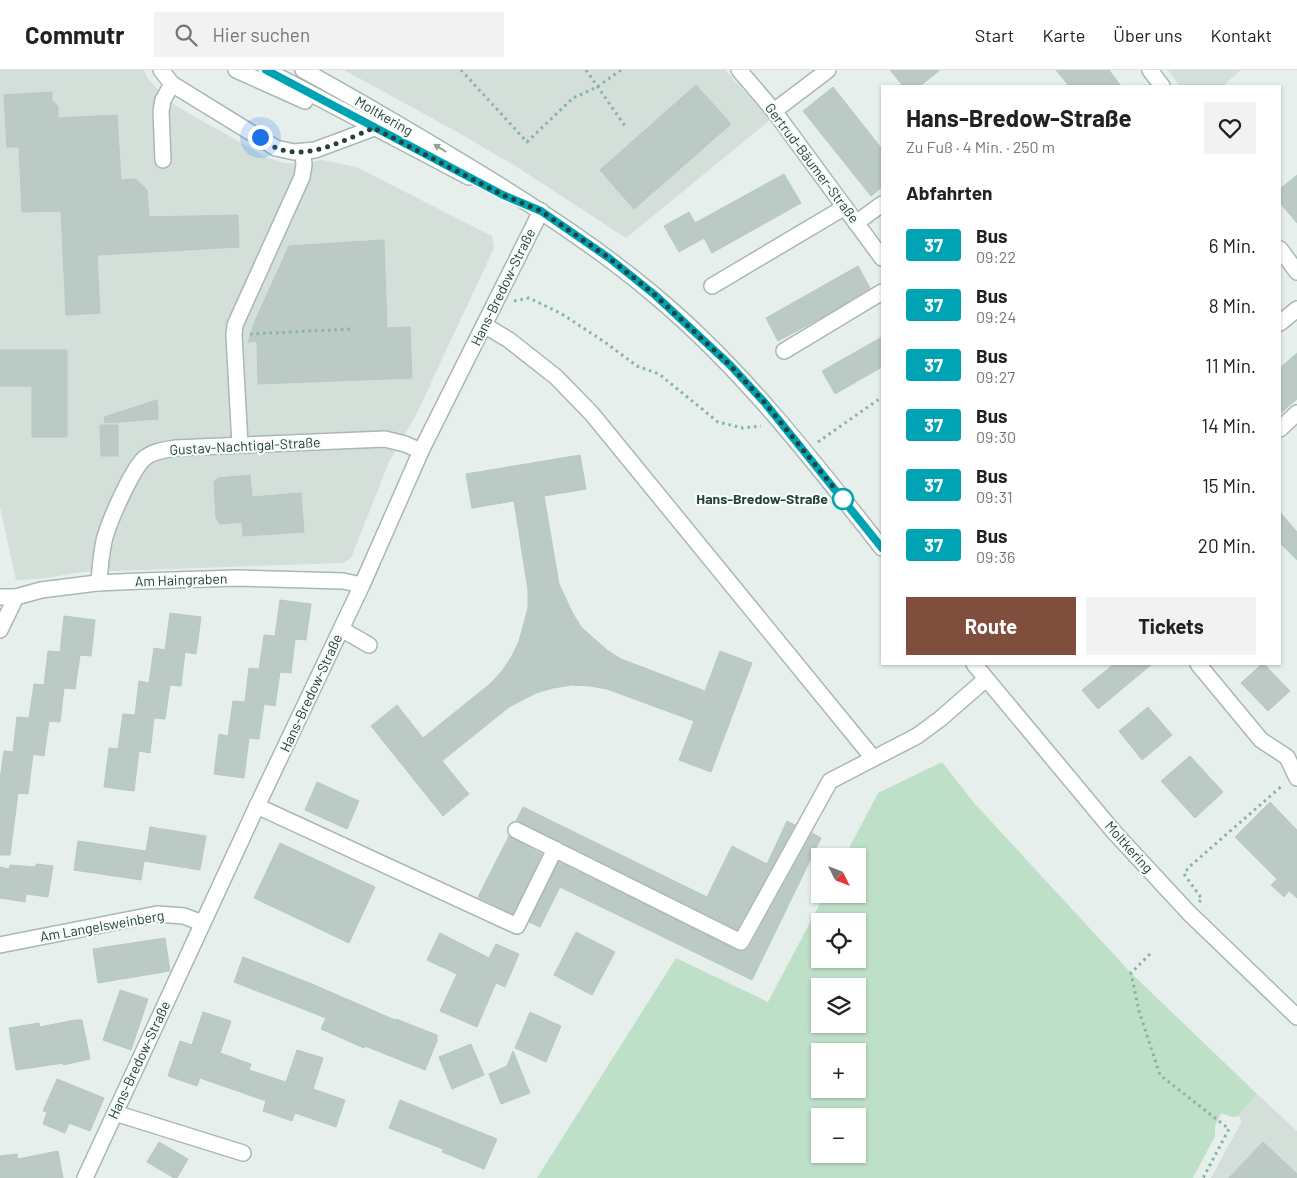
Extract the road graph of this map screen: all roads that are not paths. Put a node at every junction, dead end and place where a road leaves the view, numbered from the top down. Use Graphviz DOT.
graph roads {
  1 [pos="160,70"];
  2 [pos="236,70"];
  3 [pos="266,70"];
  4 [pos="303,70"];
  5 [pos="739,70"];
  6 [pos="828,70"];
  7 [pos="1150,70"];
  8 [pos="172,84"];
  9 [pos="1161,85"];
  10 [pos="774,110"];
  11 [pos="374,128"];
  12 [pos="303,152"];
  13 [pos="163,160"];
  14 [pos="881,205"];
  15 [pos="845,207"];
  16 [pos="541,211"];
  17 [pos="856,223"];
  18 [pos="1281,249"];
  19 [pos="881,257"];
  20 [pos="1297,272"];
  21 [pos="712,286"];
  22 [pos="881,293"];
  23 [pos="1297,308"];
  24 [pos="1281,322"];
  25 [pos="484,325"];
  26 [pos="784,351"];
  27 [pos="1297,413"];
  28 [pos="1281,428"];
  29 [pos="240,445"];
  30 [pos="421,451"];
  31 [pos="881,547"];
  32 [pos="99,583"];
  33 [pos="362,585"];
  34 [pos="0,597"];
  35 [pos="16,597"];
  36 [pos="341,629"];
  37 [pos="0,630"];
  38 [pos="370,645"];
  39 [pos="975,665"];
  40 [pos="1199,665"];
  41 [pos="986,679"];
  42 [pos="1292,753"];
  43 [pos="873,758"];
  44 [pos="1296,776"];
  45 [pos="257,806"];
  46 [pos="516,830"];
  47 [pos="555,849"];
  48 [pos="202,923"];
  49 [pos="0,945"];
  50 [pos="1297,1017"];
  51 [pos="115,1113"];
  52 [pos="243,1153"];
  53 [pos="85,1178"];
  1 -- 8 [label="street"];
  2 -- 11 [label="street"];
  3 -- 11 [label="street, Moltkering"];
  16 -- 4 [label="street, Moltkering, one-way"];
  5 -- 10 [label="street, Gertrud-Bäumer-Straße"];
  6 -- 10 [label="street"];
  7 -- 9 [label="street"];
  8 -- 12 [label="street"];
  8 -- 13 [label="street"];
  10 -- 15 [label="street, Gertrud-Bäumer-Straße"];
  11 -- 12 [label="street"];
  11 -- 16 [label="street, Moltkering"];
  12 -- 29 [label="street"];
  14 -- 17 [label="street"];
  15 -- 17 [label="street, Gertrud-Bäumer-Straße"];
  15 -- 21 [label="street"];
  16 -- 25 [label="street, Hans-Bredow-Straße"];
  16 -- 31 [label="street, Moltkering"];
  17 -- 19 [label="street, Gertrud-Bäumer-Straße"];
  18 -- 20 [label="street"];
  22 -- 26 [label="street"];
  23 -- 24 [label="street"];
  25 -- 30 [label="street, Hans-Bredow-Straße"];
  25 -- 43 [label="street"];
  27 -- 28 [label="street"];
  29 -- 30 [label="street, Gustav-Nachtigal-Straße"];
  29 -- 32 [label="street, Gustav-Nachtigal-Straße"];
  30 -- 33 [label="street, Hans-Bredow-Straße"];
  32 -- 33 [label="street, Am Haingraben"];
  32 -- 35 [label="street, Am Haingraben"];
  33 -- 36 [label="street, Hans-Bredow-Straße"];
  34 -- 35 [label="street, Am Haingraben"];
  35 -- 37 [label="street"];
  36 -- 38 [label="street"];
  36 -- 45 [label="street, Hans-Bredow-Straße"];
  39 -- 41 [label="street, Moltkering"];
  40 -- 42 [label="street"];
  41 -- 43 [label="street"];
  41 -- 50 [label="street, Moltkering"];
  42 -- 44 [label="street"];
  43 -- 47 [label="street"];
  45 -- 47 [label="street"];
  45 -- 48 [label="street, Hans-Bredow-Straße"];
  46 -- 47 [label="street"];
  48 -- 49 [label="street, Am Langelsweinberg"];
  48 -- 51 [label="street, Hans-Bredow-Straße"];
  51 -- 52 [label="street"];
  51 -- 53 [label="street, Hans-Bredow-Straße"];
}
